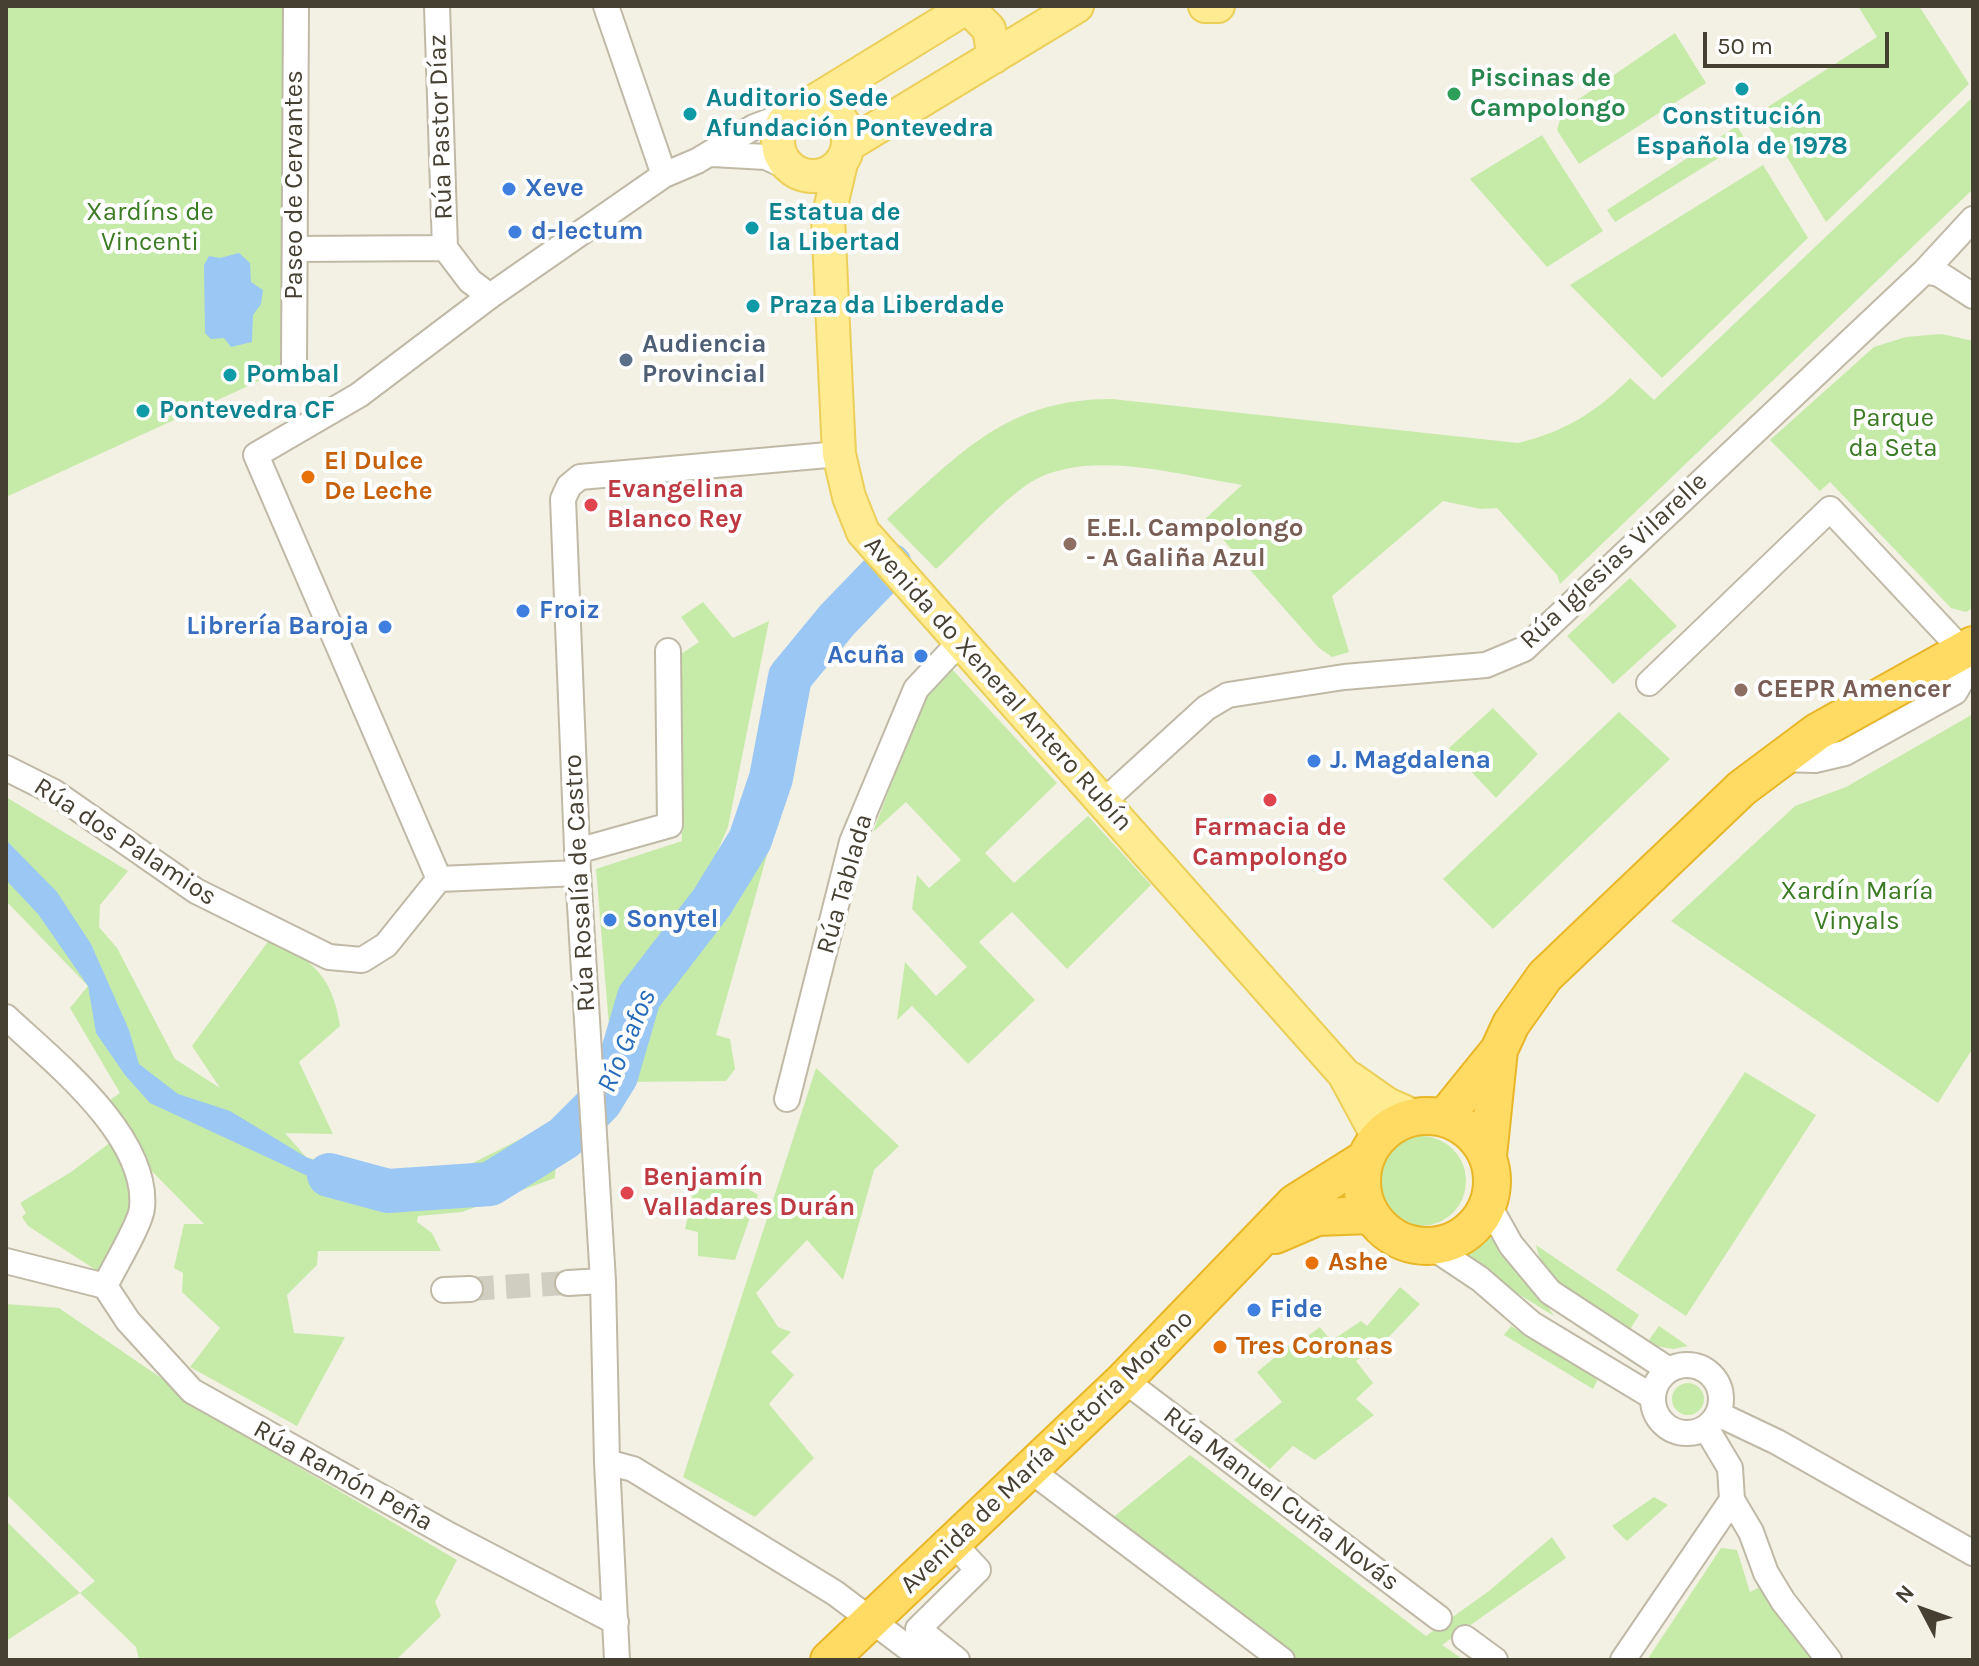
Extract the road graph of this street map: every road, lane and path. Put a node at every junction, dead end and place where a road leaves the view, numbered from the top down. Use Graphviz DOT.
graph roads {
  1 [pos="296,6"];
  2 [pos="437,6"];
  3 [pos="606,6"];
  4 [pos="968,6"];
  5 [pos="1077,6"];
  6 [pos="1205,6"];
  7 [pos="1218,6"];
  8 [pos="994,57"];
  9 [pos="800,109"];
  10 [pos="709,154"];
  11 [pos="844,154"];
  12 [pos="797,171"];
  13 [pos="664,175"];
  14 [pos="828,218"];
  15 [pos="1973,219"];
  16 [pos="445,248"];
  17 [pos="295,249"];
  18 [pos="1925,271"];
  19 [pos="490,296"];
  20 [pos="1973,296"];
  21 [pos="294,365"];
  22 [pos="839,454"];
  23 [pos="959,643"];
  24 [pos="668,651"];
  25 [pos="1970,652"];
  26 [pos="1649,683"];
  27 [pos="6,768"];
  28 [pos="1103,802"];
  29 [pos="577,862"];
  30 [pos="439,879"];
  31 [pos="6,1017"];
  32 [pos="1499,1050"];
  33 [pos="1344,1074"];
  34 [pos="787,1099"];
  35 [pos="1429,1117"];
  36 [pos="1372,1148"];
  37 [pos="1488,1156"];
  38 [pos="1488,1204"];
  39 [pos="1370,1215"];
  40 [pos="1262,1241"];
  41 [pos="1432,1247"];
  42 [pos="6,1261"];
  43 [pos="603,1281"];
  44 [pos="568,1283"];
  45 [pos="105,1286"];
  46 [pos="470,1289"];
  47 [pos="444,1290"];
  48 [pos="1669,1370"];
  49 [pos="1124,1380"];
  50 [pos="1653,1397"];
  51 [pos="1712,1421"];
  52 [pos="607,1462"];
  53 [pos="1030,1470"];
  54 [pos="1732,1500"];
  55 [pos="954,1544"];
  56 [pos="1973,1553"];
  57 [pos="1439,1618"];
  58 [pos="872,1620"];
  59 [pos="616,1622"];
  60 [pos="1465,1638"];
  61 [pos="617,1660"];
  62 [pos="829,1660"];
  63 [pos="924,1660"];
  64 [pos="957,1660"];
  65 [pos="1282,1660"];
  66 [pos="1495,1660"];
  67 [pos="1623,1660"];
  68 [pos="1829,1660"];
  1 -- 17 [label="street, Paseo de Cervantes"];
  2 -- 16 [label="street, Rúa Pastor Díaz"];
  3 -- 13 [label="street"];
  4 -- 8 [label="main road"];
  4 -- 9 [label="main road"];
  5 -- 8 [label="main road"];
  6 -- 7 [label="main road"];
  8 -- 11 [label="main road"];
  9 -- 10 [label="street"];
  9 -- 11 [label="main road"];
  9 -- 12 [label="main road"];
  10 -- 12 [label="street"];
  10 -- 13 [label="street"];
  11 -- 12 [label="main road"];
  11 -- 14 [label="main road"];
  12 -- 14 [label="main road"];
  13 -- 19 [label="street"];
  14 -- 22 [label="main road, Avenida do Xeneral Antero Rubín"];
  15 -- 18 [label="street, Rúa Iglesias Vilarelle"];
  16 -- 17 [label="street, Rúa Pastor Díaz"];
  16 -- 19 [label="street, Rúa Pastor Díaz"];
  17 -- 21 [label="street, Paseo de Cervantes"];
  18 -- 20 [label="street"];
  18 -- 28 [label="street, Rúa Iglesias Vilarelle"];
  19 -- 30 [label="street"];
  22 -- 23 [label="main road, Avenida do Xeneral Antero Rubín"];
  22 -- 29 [label="street, Rúa Rosalía de Castro"];
  23 -- 28 [label="main road, Avenida do Xeneral Antero Rubín"];
  23 -- 34 [label="street, Rúa Tablada"];
  24 -- 29 [label="street"];
  25 -- 26 [label="street"];
  25 -- 32 [label="highway"];
  27 -- 30 [label="street, Rúa dos Palamios"];
  28 -- 33 [label="main road, Avenida do Xeneral Antero Rubín"];
  29 -- 30 [label="street"];
  29 -- 43 [label="street, Rúa Rosalía de Castro"];
  31 -- 45 [label="street"];
  32 -- 35 [label="highway"];
  32 -- 37 [label="highway"];
  33 -- 35 [label="main road, Avenida do Xeneral Antero Rubín"];
  33 -- 36 [label="main road, Avenida do Xeneral Antero Rubín"];
  35 -- 36 [label="highway"];
  35 -- 37 [label="highway"];
  36 -- 39 [label="highway"];
  36 -- 40 [label="highway, Avenida de María Victoria Moreno"];
  37 -- 38 [label="highway"];
  38 -- 41 [label="highway"];
  38 -- 48 [label="street"];
  39 -- 40 [label="highway, Avenida de María Victoria Moreno"];
  39 -- 41 [label="highway"];
  40 -- 49 [label="highway, Avenida de María Victoria Moreno"];
  41 -- 50 [label="street"];
  42 -- 45 [label="street"];
  43 -- 44 [label="street"];
  43 -- 52 [label="street, Rúa Rosalía de Castro"];
  45 -- 59 [label="street, Rúa Ramón Peña"];
  46 -- 47 [label="street"];
  48 -- 50 [label="street"];
  48 -- 51 [label="street"];
  49 -- 53 [label="highway, Avenida de María Victoria Moreno"];
  49 -- 57 [label="street, Rúa Manuel Cuña Novás"];
  50 -- 51 [label="street"];
  51 -- 54 [label="street"];
  51 -- 56 [label="street"];
  52 -- 58 [label="street"];
  52 -- 59 [label="street, Rúa Rosalía de Castro"];
  53 -- 55 [label="highway, Avenida de María Victoria Moreno"];
  53 -- 65 [label="street"];
  54 -- 67 [label="street"];
  54 -- 68 [label="street"];
  55 -- 58 [label="highway, Avenida de María Victoria Moreno"];
  55 -- 64 [label="street"];
  58 -- 62 [label="highway, Avenida de María Victoria Moreno"];
  58 -- 63 [label="street"];
  59 -- 61 [label="street, Rúa Rosalía de Castro"];
  60 -- 66 [label="street"];
}
